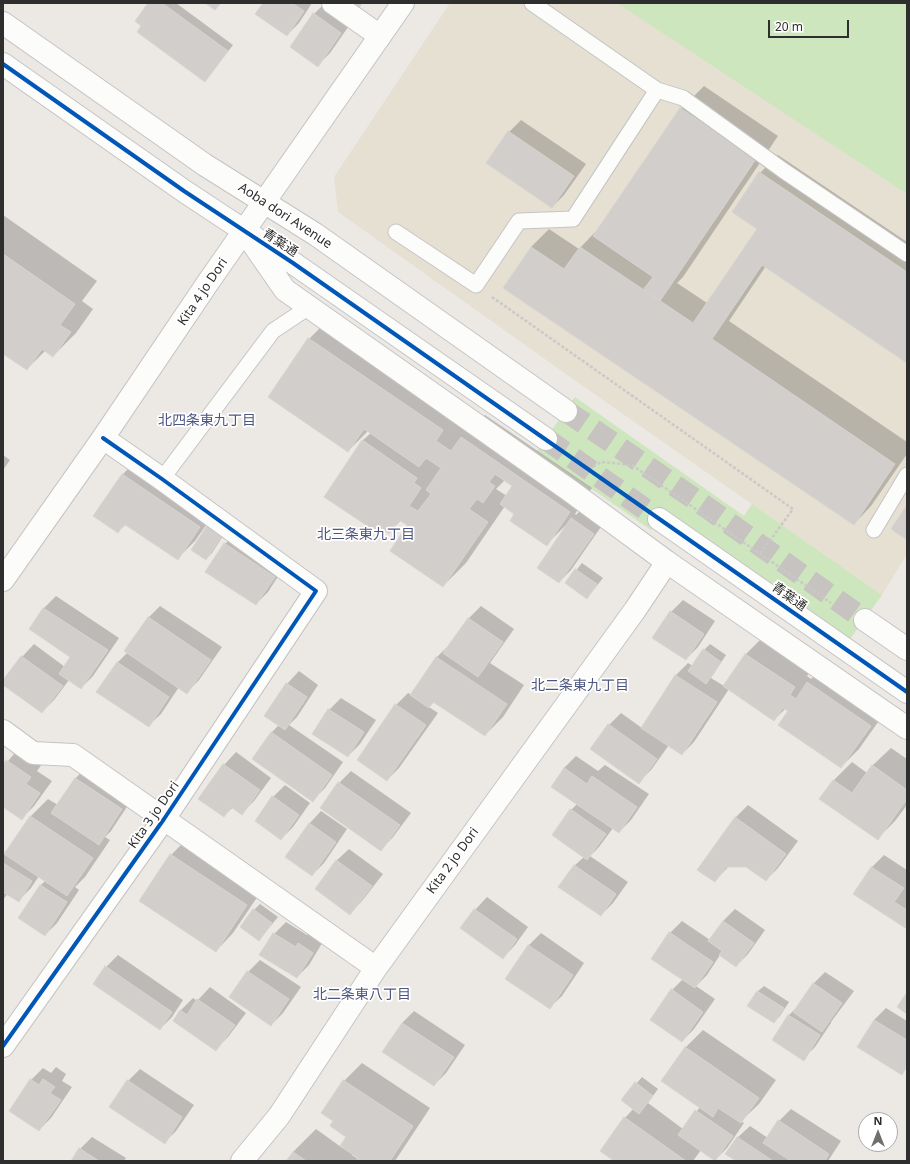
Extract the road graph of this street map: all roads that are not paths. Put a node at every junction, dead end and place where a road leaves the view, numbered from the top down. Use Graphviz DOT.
graph roads {
  1 [pos="333,3"];
  2 [pos="403,3"];
  3 [pos="532,3"];
  4 [pos="3,23"];
  5 [pos="380,36"];
  6 [pos="3,64"];
  7 [pos="657,90"];
  8 [pos="264,202"];
  9 [pos="244,231"];
  10 [pos="396,232"];
  11 [pos="907,254"];
  12 [pos="309,307"];
  13 [pos="566,411"];
  14 [pos="103,438"];
  15 [pos="546,439"];
  16 [pos="907,475"];
  17 [pos="162,478"];
  18 [pos="659,519"];
  19 [pos="874,530"];
  20 [pos="667,562"];
  21 [pos="3,580"];
  22 [pos="865,620"];
  23 [pos="907,649"];
  24 [pos="907,692"];
  25 [pos="907,728"];
  26 [pos="3,732"];
  27 [pos="164,819"];
  28 [pos="376,968"];
  29 [pos="3,1046"];
  30 [pos="242,1161"];
  1 -- 5 [label="street"];
  2 -- 5 [label="street, Kita 4 jo Dori"];
  3 -- 7 [label="lane"];
  4 -- 8 [label="street, Aoba dori Avenue"];
  5 -- 8 [label="street, Kita 4 jo Dori"];
  6 -- 9 [label="street, 青葉通"];
  7 -- 10 [label="lane"];
  7 -- 11 [label="lane"];
  8 -- 9 [label="street, Kita 4 jo Dori"];
  8 -- 13 [label="street, Aoba dori Avenue"];
  9 -- 12 [label="street"];
  9 -- 14 [label="street, Kita 4 jo Dori"];
  9 -- 15 [label="street, 青葉通"];
  12 -- 17 [label="lane"];
  12 -- 20 [label="street"];
  14 -- 17 [label="street"];
  14 -- 21 [label="street, Kita 4 jo Dori"];
  16 -- 19 [label="lane"];
  17 -- 27 [label="street, Kita 3 jo Dori"];
  18 -- 24 [label="street, 青葉通"];
  20 -- 25 [label="street"];
  20 -- 28 [label="street, Kita 2 jo Dori"];
  22 -- 23 [label="street"];
  26 -- 27 [label="street"];
  27 -- 28 [label="street"];
  27 -- 29 [label="street, Kita 3 jo Dori"];
  28 -- 30 [label="street, Kita 2 jo Dori"];
}
